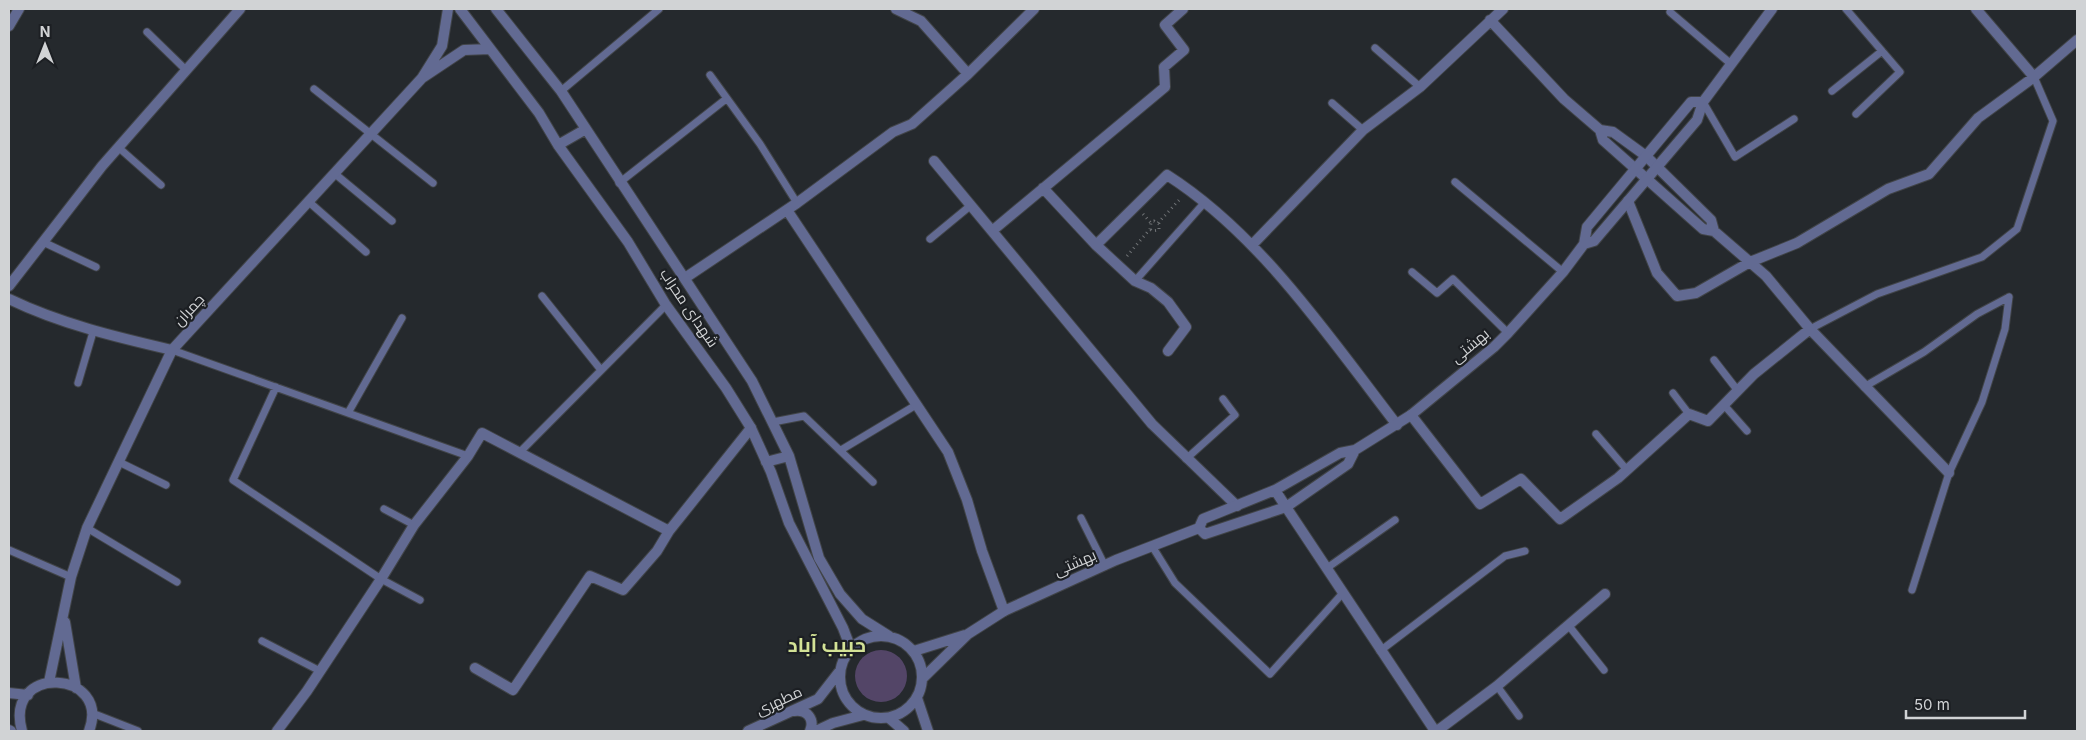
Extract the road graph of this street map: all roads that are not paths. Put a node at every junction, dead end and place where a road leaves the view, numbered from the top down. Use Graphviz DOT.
graph roads {
  1 [pos="19,9"];
  2 [pos="448,9"];
  3 [pos="460,9"];
  4 [pos="496,9"];
  5 [pos="659,9"];
  6 [pos="1034,9"];
  7 [pos="1183,9"];
  8 [pos="1503,9"];
  9 [pos="1772,9"];
  10 [pos="1846,9"];
  11 [pos="1976,9"];
  12 [pos="236,10"];
  13 [pos="902,10"];
  14 [pos="1670,12"];
  15 [pos="1490,20"];
  16 [pos="9,26"];
  17 [pos="147,32"];
  18 [pos="2077,40"];
  19 [pos="1375,48"];
  20 [pos="490,49"];
  21 [pos="1882,51"];
  22 [pos="1731,64"];
  23 [pos="186,70"];
  24 [pos="968,74"];
  25 [pos="710,75"];
  26 [pos="422,78"];
  27 [pos="2034,78"];
  28 [pos="1420,87"];
  29 [pos="314,89"];
  30 [pos="561,91"];
  31 [pos="1832,91"];
  32 [pos="726,99"];
  33 [pos="1703,102"];
  34 [pos="1332,103"];
  35 [pos="1856,114"];
  36 [pos="1794,119"];
  37 [pos="586,129"];
  38 [pos="1363,130"];
  39 [pos="1600,130"];
  40 [pos="372,133"];
  41 [pos="558,145"];
  42 [pos="118,147"];
  43 [pos="1646,156"];
  44 [pos="934,161"];
  45 [pos="1658,166"];
  46 [pos="1635,169"];
  47 [pos="334,173"];
  48 [pos="1647,179"];
  49 [pos="619,182"];
  50 [pos="1455,182"];
  51 [pos="433,183"];
  52 [pos="161,185"];
  53 [pos="1042,188"];
  54 [pos="1628,201"];
  55 [pos="308,202"];
  56 [pos="1204,202"];
  57 [pos="797,204"];
  58 [pos="970,206"];
  59 [pos="787,210"];
  60 [pos="392,221"];
  61 [pos="992,231"];
  62 [pos="1714,231"];
  63 [pos="930,240"];
  64 [pos="43,242"];
  65 [pos="1584,244"];
  66 [pos="1096,245"];
  67 [pos="1252,245"];
  68 [pos="366,252"];
  69 [pos="1750,262"];
  70 [pos="96,268"];
  71 [pos="1412,272"];
  72 [pos="1563,272"];
  73 [pos="685,278"];
  74 [pos="1135,281"];
  75 [pos="9,286"];
  76 [pos="542,296"];
  77 [pos="9,299"];
  78 [pos="666,304"];
  79 [pos="402,318"];
  80 [pos="1810,329"];
  81 [pos="93,332"];
  82 [pos="1508,333"];
  83 [pos="172,350"];
  84 [pos="1168,351"];
  85 [pos="1714,360"];
  86 [pos="601,370"];
  87 [pos="78,383"];
  88 [pos="276,387"];
  89 [pos="1864,387"];
  90 [pos="1738,391"];
  91 [pos="1673,393"];
  92 [pos="1223,399"];
  93 [pos="916,405"];
  94 [pos="1724,405"];
  95 [pos="348,413"];
  96 [pos="1689,414"];
  97 [pos="1411,415"];
  98 [pos="773,422"];
  99 [pos="1397,425"];
  100 [pos="751,428"];
  101 [pos="1747,431"];
  102 [pos="1596,434"];
  103 [pos="841,450"];
  104 [pos="1355,450"];
  105 [pos="520,452"];
  106 [pos="468,456"];
  107 [pos="789,456"];
  108 [pos="1186,459"];
  109 [pos="119,462"];
  110 [pos="766,462"];
  111 [pos="1627,470"];
  112 [pos="1949,473"];
  113 [pos="873,482"];
  114 [pos="166,485"];
  115 [pos="1275,490"];
  116 [pos="1237,506"];
  117 [pos="1286,507"];
  118 [pos="384,509"];
  119 [pos="1081,518"];
  120 [pos="1395,520"];
  121 [pos="414,525"];
  122 [pos="87,528"];
  123 [pos="1199,528"];
  124 [pos="669,531"];
  125 [pos="1152,546"];
  126 [pos="9,550"];
  127 [pos="1525,551"];
  128 [pos="1105,566"];
  129 [pos="1327,568"];
  130 [pos="71,577"];
  131 [pos="381,579"];
  132 [pos="177,582"];
  133 [pos="1912,590"];
  134 [pos="1342,594"];
  135 [pos="1605,594"];
  136 [pos="420,600"];
  137 [pos="1004,611"];
  138 [pos="64,616"];
  139 [pos="1569,626"];
  140 [pos="968,634"];
  141 [pos="889,636"];
  142 [pos="262,641"];
  143 [pos="851,649"];
  144 [pos="914,651"];
  145 [pos="1380,651"];
  146 [pos="475,668"];
  147 [pos="1604,670"];
  148 [pos="320,671"];
  149 [pos="839,672"];
  150 [pos="923,678"];
  151 [pos="49,682"];
  152 [pos="1497,686"];
  153 [pos="76,688"];
  154 [pos="9,694"];
  155 [pos="28,695"];
  156 [pos="916,698"];
  157 [pos="793,711"];
  158 [pos="92,713"];
  159 [pos="863,715"];
  160 [pos="1519,716"];
  161 [pos="889,718"];
  162 [pos="901,730"];
  163 [pos="22,731"];
  164 [pos="89,731"];
  165 [pos="138,731"];
  166 [pos="277,731"];
  167 [pos="748,731"];
  168 [pos="810,731"];
  169 [pos="816,731"];
  170 [pos="928,731"];
  171 [pos="1436,731"];
  1 -- 16 [label="street"];
  2 -- 26 [label="street"];
  3 -- 20 [label="street, شهدای محراب"];
  4 -- 30 [label="street, شهدای محراب"];
  5 -- 30 [label="lane"];
  6 -- 24 [label="street"];
  7 -- 53 [label="street"];
  8 -- 15 [label="street"];
  9 -- 22 [label="street"];
  10 -- 21 [label="lane"];
  11 -- 27 [label="street"];
  12 -- 23 [label="street"];
  13 -- 24 [label="street"];
  14 -- 22 [label="lane"];
  15 -- 28 [label="street"];
  15 -- 39 [label="street"];
  17 -- 23 [label="lane"];
  18 -- 27 [label="street"];
  19 -- 28 [label="lane"];
  20 -- 26 [label="street"];
  20 -- 41 [label="street, شهدای محراب"];
  21 -- 31 [label="lane"];
  21 -- 35 [label="lane"];
  22 -- 33 [label="street"];
  23 -- 42 [label="street"];
  24 -- 57 [label="street"];
  25 -- 32 [label="lane"];
  26 -- 40 [label="street, چمران"];
  27 -- 69 [label="street"];
  27 -- 80 [label="lane"];
  28 -- 38 [label="street"];
  29 -- 40 [label="lane"];
  30 -- 37 [label="street, شهدای محراب"];
  32 -- 49 [label="lane"];
  32 -- 57 [label="lane"];
  33 -- 36 [label="lane"];
  33 -- 43 [label="street"];
  33 -- 45 [label="street"];
  34 -- 38 [label="lane"];
  37 -- 41 [label="street"];
  37 -- 49 [label="street, شهدای محراب"];
  38 -- 67 [label="street"];
  39 -- 43 [label="street"];
  39 -- 46 [label="street"];
  40 -- 47 [label="street, چمران"];
  40 -- 51 [label="lane"];
  41 -- 78 [label="street, شهدای محراب"];
  42 -- 52 [label="lane"];
  42 -- 64 [label="street"];
  43 -- 45 [label="street"];
  43 -- 46 [label="street"];
  44 -- 58 [label="street"];
  45 -- 48 [label="street"];
  45 -- 62 [label="street"];
  46 -- 48 [label="street"];
  46 -- 65 [label="street"];
  47 -- 55 [label="street, چمران"];
  47 -- 60 [label="lane"];
  48 -- 54 [label="street"];
  48 -- 62 [label="street"];
  49 -- 73 [label="street, شهدای محراب"];
  50 -- 72 [label="lane"];
  53 -- 61 [label="street"];
  53 -- 66 [label="street"];
  54 -- 65 [label="street"];
  54 -- 69 [label="street"];
  55 -- 68 [label="lane"];
  55 -- 83 [label="street, چمران"];
  56 -- 66 [label="street"];
  56 -- 67 [label="street"];
  56 -- 74 [label="lane"];
  57 -- 59 [label="street"];
  58 -- 61 [label="street"];
  58 -- 63 [label="lane"];
  59 -- 73 [label="street"];
  59 -- 93 [label="street"];
  61 -- 108 [label="street"];
  62 -- 69 [label="street"];
  64 -- 70 [label="lane"];
  64 -- 75 [label="street"];
  65 -- 72 [label="street, بهشتی"];
  66 -- 74 [label="street"];
  67 -- 99 [label="street"];
  69 -- 80 [label="street"];
  71 -- 82 [label="lane"];
  72 -- 82 [label="street, بهشتی"];
  73 -- 98 [label="street, شهدای محراب"];
  74 -- 84 [label="street"];
  76 -- 86 [label="lane"];
  77 -- 81 [label="street"];
  78 -- 86 [label="lane"];
  78 -- 100 [label="street, شهدای محراب"];
  79 -- 95 [label="lane"];
  80 -- 89 [label="street"];
  80 -- 90 [label="street"];
  81 -- 83 [label="street"];
  81 -- 87 [label="lane"];
  82 -- 97 [label="street, بهشتی"];
  83 -- 88 [label="lane"];
  83 -- 109 [label="street, چمران"];
  85 -- 90 [label="lane"];
  86 -- 105 [label="lane"];
  88 -- 95 [label="lane"];
  88 -- 131 [label="lane"];
  89 -- 112 [label="street"];
  89 -- 112 [label="lane"];
  90 -- 94 [label="street"];
  91 -- 96 [label="lane"];
  92 -- 108 [label="lane"];
  93 -- 103 [label="lane"];
  93 -- 137 [label="street"];
  94 -- 96 [label="street"];
  94 -- 101 [label="lane"];
  95 -- 106 [label="lane"];
  96 -- 111 [label="street"];
  97 -- 99 [label="street, بهشتی"];
  97 -- 111 [label="street"];
  98 -- 103 [label="lane"];
  98 -- 107 [label="street, شهدای محراب"];
  99 -- 104 [label="street, بهشتی"];
  100 -- 110 [label="street, شهدای محراب"];
  100 -- 124 [label="street"];
  102 -- 111 [label="lane"];
  103 -- 113 [label="lane"];
  104 -- 115 [label="street, بهشتی"];
  104 -- 117 [label="street, بهشتی"];
  105 -- 106 [label="street"];
  105 -- 124 [label="street"];
  106 -- 121 [label="street"];
  107 -- 110 [label="street"];
  107 -- 141 [label="street, شهدای محراب"];
  108 -- 116 [label="street"];
  109 -- 114 [label="lane"];
  109 -- 122 [label="street, چمران"];
  110 -- 143 [label="street, شهدای محراب"];
  112 -- 133 [label="lane"];
  115 -- 116 [label="street, بهشتی"];
  115 -- 117 [label="street"];
  116 -- 123 [label="street, بهشتی"];
  117 -- 123 [label="street, بهشتی"];
  117 -- 129 [label="street"];
  118 -- 121 [label="lane"];
  119 -- 128 [label="lane"];
  120 -- 129 [label="lane"];
  121 -- 131 [label="street"];
  122 -- 130 [label="street, چمران"];
  122 -- 132 [label="lane"];
  123 -- 125 [label="street, بهشتی"];
  124 -- 146 [label="street"];
  125 -- 128 [label="street, بهشتی"];
  125 -- 134 [label="lane"];
  126 -- 130 [label="lane"];
  127 -- 145 [label="lane"];
  128 -- 137 [label="street, بهشتی"];
  129 -- 134 [label="street"];
  130 -- 138 [label="street, چمران"];
  131 -- 136 [label="lane"];
  131 -- 148 [label="street"];
  134 -- 145 [label="street"];
  135 -- 139 [label="street"];
  137 -- 140 [label="street, بهشتی"];
  138 -- 151 [label="street, چمران"];
  138 -- 153 [label="street"];
  139 -- 147 [label="lane"];
  139 -- 152 [label="street"];
  140 -- 144 [label="street"];
  140 -- 150 [label="street"];
  141 -- 143 [label="street"];
  141 -- 144 [label="street"];
  142 -- 148 [label="lane"];
  143 -- 149 [label="street"];
  144 -- 150 [label="street"];
  145 -- 171 [label="street"];
  148 -- 166 [label="street"];
  149 -- 157 [label="street, مطهری"];
  149 -- 159 [label="street"];
  150 -- 156 [label="street"];
  151 -- 153 [label="street"];
  151 -- 155 [label="street"];
  152 -- 160 [label="lane"];
  152 -- 171 [label="street"];
  153 -- 158 [label="street"];
  154 -- 155 [label="street"];
  155 -- 163 [label="street"];
  156 -- 161 [label="street"];
  156 -- 170 [label="street"];
  157 -- 167 [label="street, مطهری"];
  157 -- 168 [label="street"];
  158 -- 164 [label="street"];
  158 -- 165 [label="lane"];
  159 -- 161 [label="street"];
  159 -- 169 [label="street"];
  161 -- 162 [label="street"];
}
